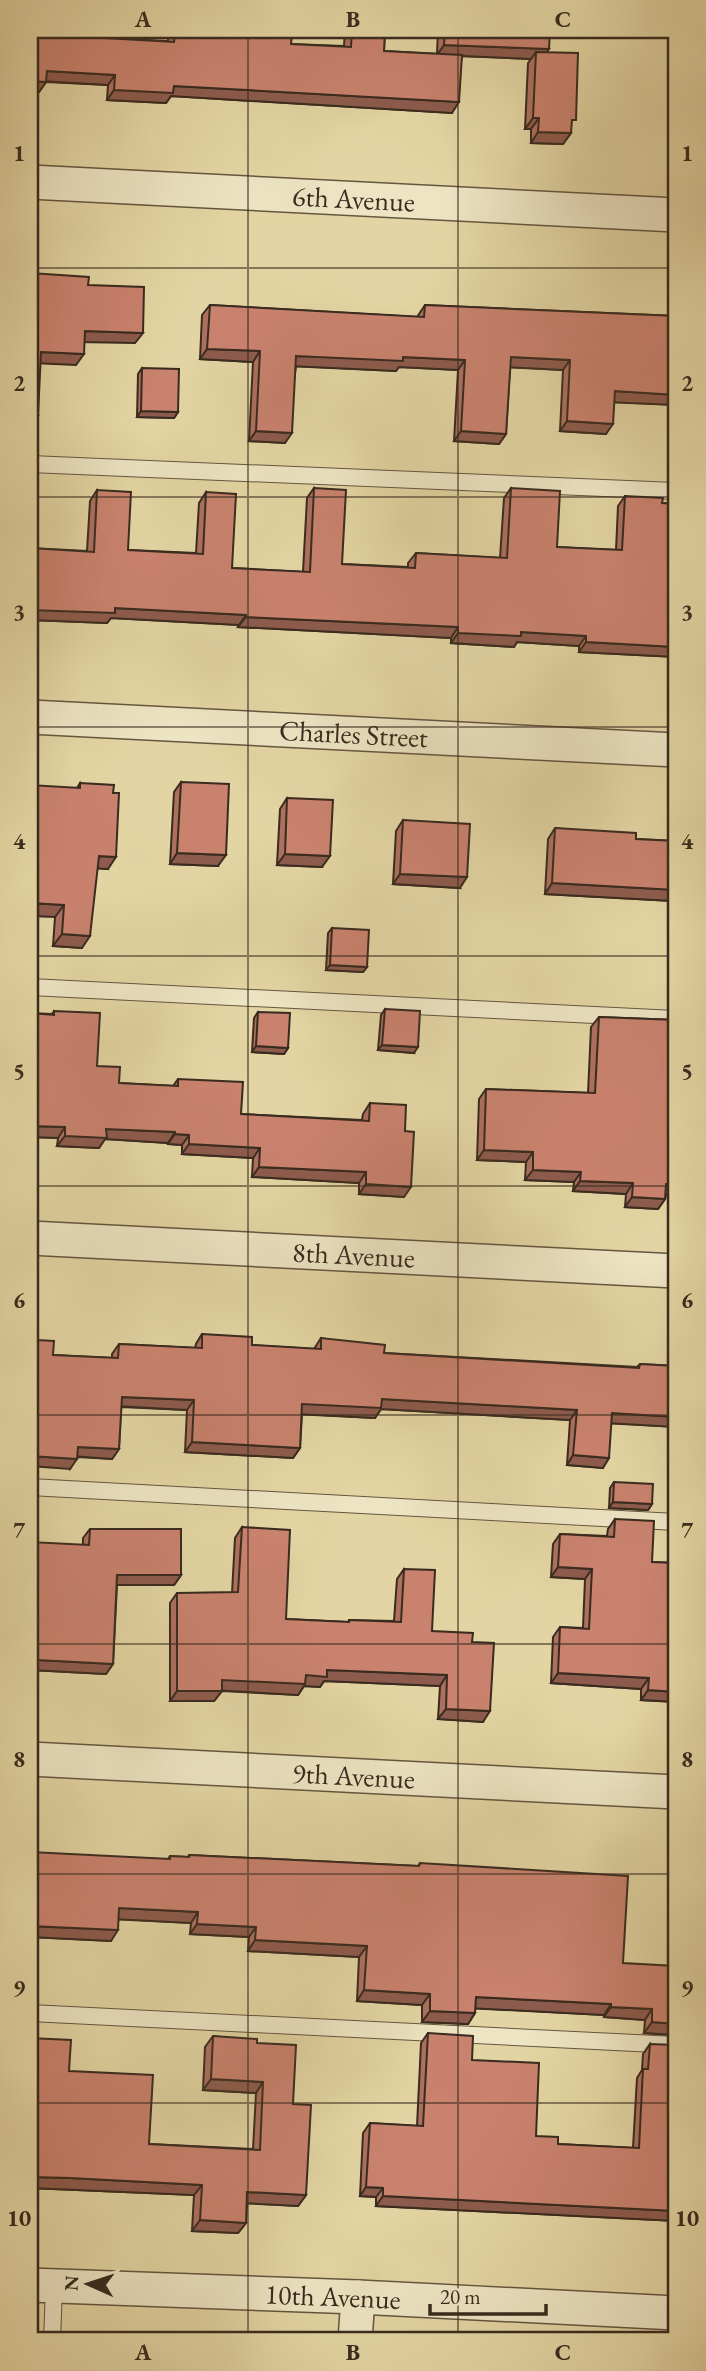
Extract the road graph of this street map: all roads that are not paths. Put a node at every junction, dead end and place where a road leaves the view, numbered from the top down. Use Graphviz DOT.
graph roads {
  1 [pos="30,182"];
  2 [pos="676,215"];
  3 [pos="30,464"];
  4 [pos="676,491"];
  5 [pos="30,717"];
  6 [pos="676,750"];
  7 [pos="30,987"];
  8 [pos="676,1019"];
  9 [pos="30,1238"];
  10 [pos="676,1271"];
  11 [pos="30,1487"];
  12 [pos="676,1522"];
  13 [pos="30,1759"];
  14 [pos="676,1792"];
  15 [pos="30,2013"];
  16 [pos="676,2045"];
  17 [pos="42,2286"];
  18 [pos="358,2297"];
  19 [pos="676,2313"];
  20 [pos="52,2341"];
  21 [pos="355,2341"];
  1 -- 2 [label="street, 6th Avenue"];
  3 -- 4 [label="lane"];
  5 -- 6 [label="street, Charles Street"];
  7 -- 8 [label="lane"];
  9 -- 10 [label="street, 8th Avenue"];
  11 -- 12 [label="lane"];
  13 -- 14 [label="street, 9th Avenue"];
  15 -- 16 [label="lane"];
  17 -- 18 [label="street, 10th Avenue"];
  17 -- 20 [label="lane"];
  18 -- 19 [label="street, 10th Avenue"];
  18 -- 21 [label="street"];
}
